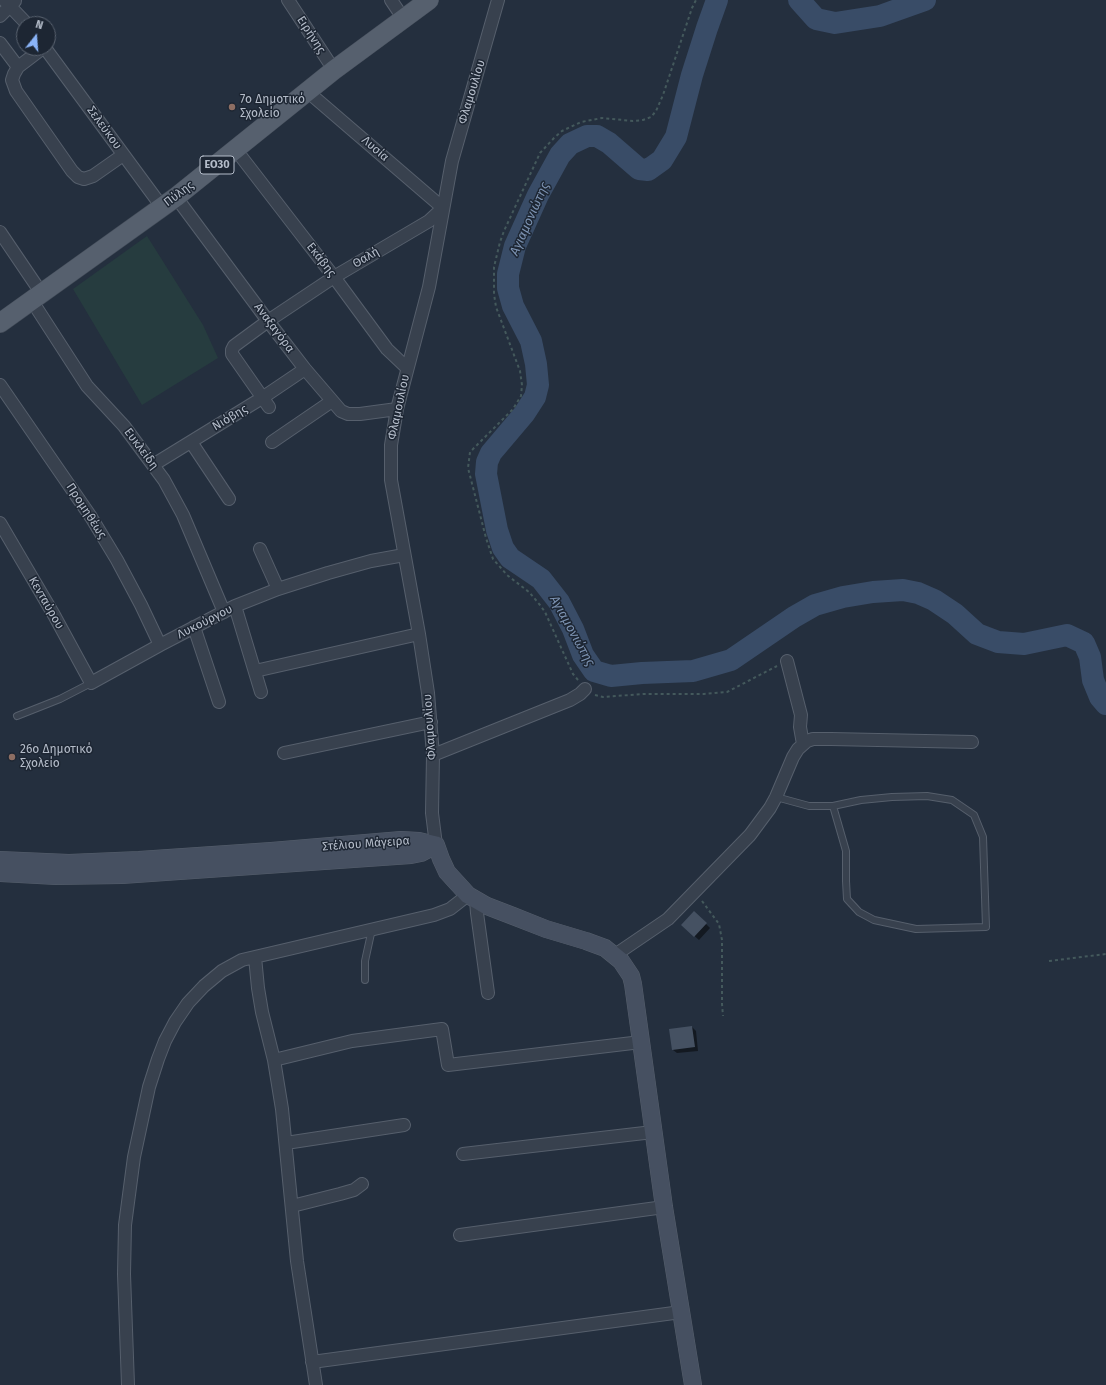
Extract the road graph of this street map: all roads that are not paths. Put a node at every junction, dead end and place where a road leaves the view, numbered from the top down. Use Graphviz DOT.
graph roads {
  1 [pos="288,0"];
  2 [pos="392,0"];
  3 [pos="429,0"];
  4 [pos="496,1"];
  5 [pos="10,2"];
  6 [pos="0,16"];
  7 [pos="20,16"];
  8 [pos="404,18"];
  9 [pos="0,43"];
  10 [pos="33,56"];
  11 [pos="50,56"];
  12 [pos="18,67"];
  13 [pos="334,70"];
  14 [pos="307,91"];
  15 [pos="236,150"];
  16 [pos="123,154"];
  17 [pos="169,202"];
  18 [pos="443,208"];
  19 [pos="0,232"];
  20 [pos="334,277"];
  21 [pos="37,297"];
  22 [pos="268,321"];
  23 [pos="0,323"];
  24 [pos="407,368"];
  25 [pos="305,370"];
  26 [pos="0,385"];
  27 [pos="332,402"];
  28 [pos="266,403"];
  29 [pos="397,409"];
  30 [pos="191,442"];
  31 [pos="272,442"];
  32 [pos="153,464"];
  33 [pos="229,498"];
  34 [pos="0,523"];
  35 [pos="260,549"];
  36 [pos="404,555"];
  37 [pos="278,589"];
  38 [pos="230,609"];
  39 [pos="194,627"];
  40 [pos="419,634"];
  41 [pos="160,645"];
  42 [pos="788,661"];
  43 [pos="256,671"];
  44 [pos="91,683"];
  45 [pos="585,688"];
  46 [pos="261,692"];
  47 [pos="219,702"];
  48 [pos="17,716"];
  49 [pos="431,722"];
  50 [pos="972,742"];
  51 [pos="803,744"];
  52 [pos="284,753"];
  53 [pos="433,755"];
  54 [pos="776,798"];
  55 [pos="833,806"];
  56 [pos="436,846"];
  57 [pos="0,860"];
  58 [pos="0,873"];
  59 [pos="472,897"];
  60 [pos="372,929"];
  61 [pos="615,955"];
  62 [pos="255,957"];
  63 [pos="365,980"];
  64 [pos="488,993"];
  65 [pos="641,1042"];
  66 [pos="274,1060"];
  67 [pos="404,1125"];
  68 [pos="653,1132"];
  69 [pos="286,1143"];
  70 [pos="463,1154"];
  71 [pos="362,1184"];
  72 [pos="292,1206"];
  73 [pos="664,1207"];
  74 [pos="460,1235"];
  75 [pos="681,1312"];
  76 [pos="312,1362"];
  77 [pos="128,1385"];
  78 [pos="316,1385"];
  79 [pos="693,1385"];
  1 -- 13 [label="street, Ειρήνης"];
  2 -- 8 [label="street"];
  3 -- 8 [label="main road, Πύλης / ΕΟ30"];
  4 -- 18 [label="street, Φλαμουλίου"];
  5 -- 6 [label="street"];
  5 -- 7 [label="street"];
  8 -- 13 [label="main road, Πύλης / ΕΟ30"];
  9 -- 12 [label="street"];
  10 -- 12 [label="street"];
  11 -- 16 [label="street, Σελεύκου"];
  12 -- 16 [label="street"];
  13 -- 14 [label="main road, Πύλης / ΕΟ30"];
  14 -- 15 [label="main road, Πύλης / ΕΟ30"];
  14 -- 18 [label="street, Λυσία"];
  15 -- 17 [label="main road, Πύλης / ΕΟ30"];
  15 -- 20 [label="street, Εκάβης"];
  16 -- 17 [label="street, Σελεύκου"];
  17 -- 21 [label="main road, Πύλης / ΕΟ30"];
  17 -- 22 [label="street, Αναξαγόρα"];
  18 -- 20 [label="street, Θαλή"];
  18 -- 24 [label="street, Φλαμουλίου"];
  19 -- 21 [label="street, Ευκλείδη"];
  20 -- 22 [label="street, Θαλή"];
  20 -- 24 [label="street, Εκάβης"];
  21 -- 23 [label="main road, Πύλης / ΕΟ30"];
  21 -- 32 [label="street, Ευκλείδη"];
  22 -- 25 [label="street, Αναξαγόρα"];
  22 -- 28 [label="street, Θαλή"];
  24 -- 29 [label="street, Φλαμουλίου"];
  25 -- 27 [label="street, Αναξαγόρα"];
  25 -- 28 [label="street, Νιόβης"];
  26 -- 41 [label="street, Προμηθέως"];
  27 -- 29 [label="street, Αναξαγόρα"];
  27 -- 31 [label="street"];
  28 -- 30 [label="street, Νιόβης"];
  29 -- 36 [label="street, Φλαμουλίου"];
  30 -- 32 [label="street, Νιόβης"];
  30 -- 33 [label="street"];
  32 -- 38 [label="street, Ευκλείδη"];
  34 -- 44 [label="street, Κενταύρου"];
  35 -- 37 [label="street"];
  36 -- 37 [label="street, Λυκούργου"];
  36 -- 40 [label="street, Φλαμουλίου"];
  37 -- 38 [label="street, Λυκούργου"];
  38 -- 39 [label="street, Λυκούργου"];
  38 -- 43 [label="street, Ευκλείδη"];
  39 -- 41 [label="street, Λυκούργου"];
  39 -- 47 [label="street"];
  40 -- 43 [label="street"];
  40 -- 49 [label="street, Φλαμουλίου"];
  41 -- 44 [label="street, Λυκούργου"];
  42 -- 51 [label="street"];
  43 -- 46 [label="street, Ευκλείδη"];
  44 -- 48 [label="lane, Λυκούργου"];
  45 -- 53 [label="street"];
  49 -- 52 [label="street"];
  49 -- 53 [label="street, Φλαμουλίου"];
  50 -- 51 [label="street"];
  51 -- 54 [label="street"];
  53 -- 56 [label="street, Φλαμουλίου"];
  54 -- 55 [label="lane"];
  54 -- 61 [label="street"];
  55 -- 55 [label="lane"];
  56 -- 57 [label="main road, Στέλιου Μάγειρα"];
  56 -- 58 [label="main road, Στέλιου Μάγειρα"];
  56 -- 59 [label="main road"];
  59 -- 60 [label="street"];
  59 -- 61 [label="main road"];
  59 -- 64 [label="street"];
  60 -- 62 [label="street"];
  60 -- 63 [label="lane"];
  61 -- 65 [label="main road"];
  62 -- 66 [label="street"];
  62 -- 77 [label="street"];
  65 -- 66 [label="street"];
  65 -- 68 [label="main road"];
  66 -- 69 [label="street"];
  67 -- 69 [label="street"];
  68 -- 70 [label="street"];
  68 -- 73 [label="main road"];
  69 -- 72 [label="street"];
  71 -- 72 [label="street"];
  72 -- 76 [label="street"];
  73 -- 74 [label="street"];
  73 -- 75 [label="main road"];
  75 -- 76 [label="street"];
  75 -- 79 [label="main road"];
  76 -- 78 [label="street"];
}
